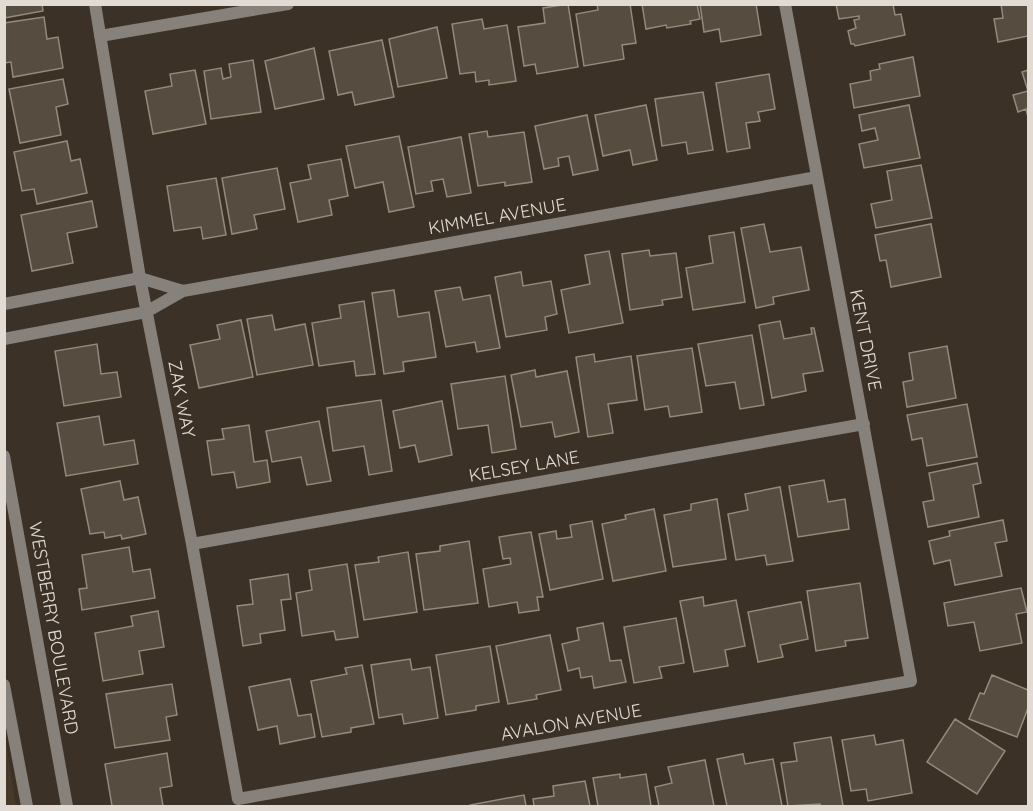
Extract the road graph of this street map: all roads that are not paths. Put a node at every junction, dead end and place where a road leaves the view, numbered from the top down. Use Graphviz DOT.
graph roads {
  1 [pos="95,4"];
  2 [pos="288,4"];
  3 [pos="785,4"];
  4 [pos="100,36"];
  5 [pos="817,177"];
  6 [pos="140,278"];
  7 [pos="183,291"];
  8 [pos="4,304"];
  9 [pos="146,312"];
  10 [pos="4,339"];
  11 [pos="864,424"];
  12 [pos="4,456"];
  13 [pos="192,544"];
  14 [pos="911,681"];
  15 [pos="4,685"];
  16 [pos="238,799"];
  17 [pos="27,807"];
  18 [pos="67,807"];
  1 -- 4 [label="street, ZAK WAY"];
  2 -- 4 [label="street"];
  3 -- 5 [label="street, KENT DRIVE"];
  4 -- 6 [label="street, ZAK WAY"];
  5 -- 7 [label="street, KIMMEL AVENUE"];
  5 -- 11 [label="street, KENT DRIVE"];
  6 -- 7 [label="street, KIMMEL AVENUE"];
  6 -- 8 [label="street, KIMMEL AVENUE"];
  6 -- 9 [label="street, ZAK WAY"];
  7 -- 9 [label="street, KIMMEL AVENUE"];
  9 -- 10 [label="street, KIMMEL AVENUE"];
  9 -- 13 [label="street, ZAK WAY"];
  11 -- 13 [label="street, KELSEY LANE"];
  11 -- 14 [label="street, KENT DRIVE"];
  12 -- 18 [label="street, WESTBERRY BOULEVARD"];
  13 -- 16 [label="street, ZAK WAY"];
  14 -- 16 [label="street, AVALON AVENUE"];
  15 -- 17 [label="street"];
}
